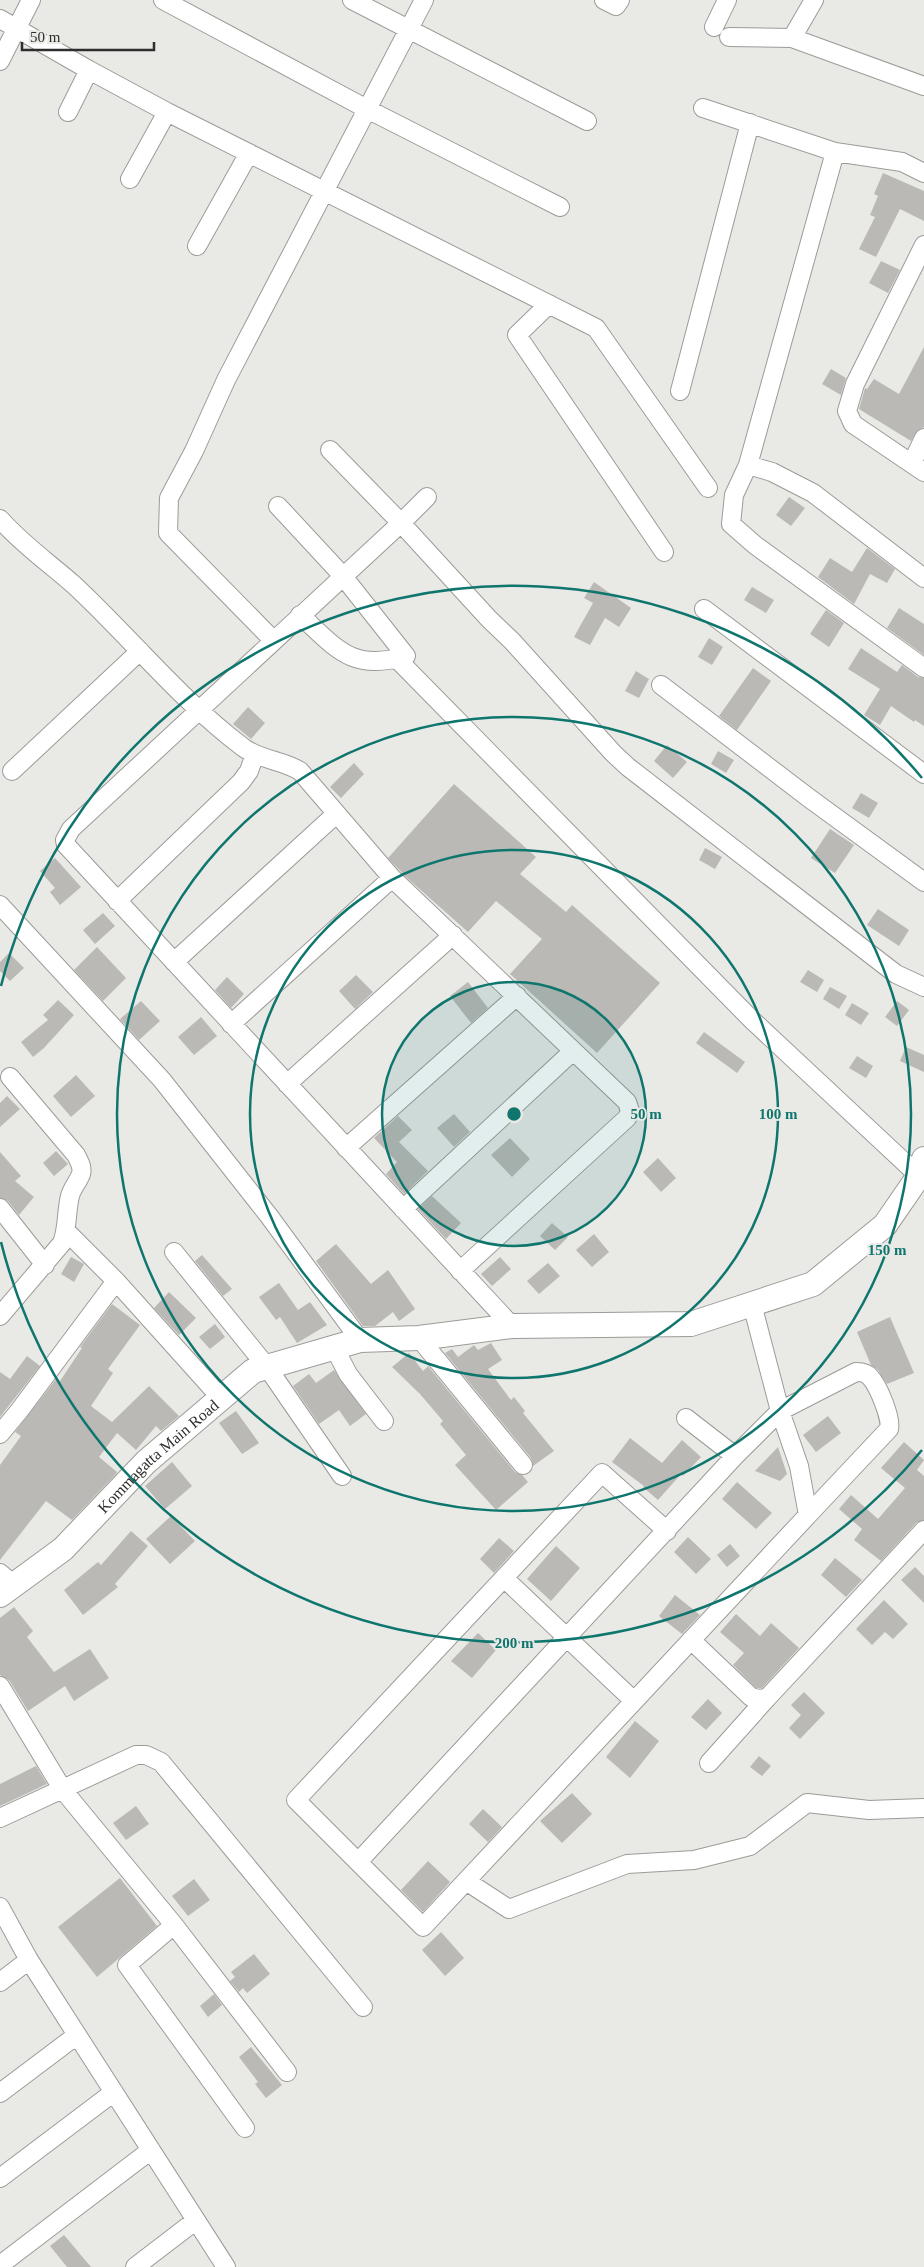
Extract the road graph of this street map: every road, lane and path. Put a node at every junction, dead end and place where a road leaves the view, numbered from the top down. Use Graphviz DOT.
graph roads {
  1 [pos="31,0"];
  2 [pos="163,0"];
  3 [pos="352,0"];
  4 [pos="424,0"];
  5 [pos="604,0"];
  6 [pos="620,0"];
  7 [pos="727,0"];
  8 [pos="814,0"];
  9 [pos="0,20"];
  10 [pos="714,27"];
  11 [pos="16,28"];
  12 [pos="409,29"];
  13 [pos="729,37"];
  14 [pos="792,38"];
  15 [pos="0,61"];
  16 [pos="89,70"];
  17 [pos="924,86"];
  18 [pos="367,108"];
  19 [pos="703,108"];
  20 [pos="68,112"];
  21 [pos="167,112"];
  22 [pos="587,121"];
  23 [pos="750,123"];
  24 [pos="835,152"];
  25 [pos="249,153"];
  26 [pos="924,173"];
  27 [pos="130,179"];
  28 [pos="324,191"];
  29 [pos="560,207"];
  30 [pos="924,245"];
  31 [pos="197,246"];
  32 [pos="549,304"];
  33 [pos="680,391"];
  34 [pos="924,438"];
  35 [pos="330,450"];
  36 [pos="748,465"];
  37 [pos="918,468"];
  38 [pos="708,488"];
  39 [pos="428,497"];
  40 [pos="278,506"];
  41 [pos="0,519"];
  42 [pos="401,523"];
  43 [pos="664,552"];
  44 [pos="342,575"];
  45 [pos="924,578"];
  46 [pos="704,609"];
  47 [pos="300,615"];
  48 [pos="273,640"];
  49 [pos="140,651"];
  50 [pos="397,658"];
  51 [pos="924,668"];
  52 [pos="662,685"];
  53 [pos="199,710"];
  54 [pos="254,754"];
  55 [pos="12,771"];
  56 [pos="924,774"];
  57 [pos="336,814"];
  58 [pos="392,878"];
  59 [pos="924,882"];
  60 [pos="117,901"];
  61 [pos="0,906"];
  62 [pos="453,935"];
  63 [pos="174,962"];
  64 [pos="924,986"];
  65 [pos="517,996"];
  66 [pos="231,1024"];
  67 [pos="572,1052"];
  68 [pos="10,1077"];
  69 [pos="287,1084"];
  70 [pos="346,1148"];
  71 [pos="920,1174"];
  72 [pos="403,1209"];
  73 [pos="3,1218"];
  74 [pos="67,1232"];
  75 [pos="174,1252"];
  76 [pos="45,1265"];
  77 [pos="460,1271"];
  78 [pos="116,1281"];
  79 [pos="752,1304"];
  80 [pos="0,1316"];
  81 [pos="512,1326"];
  82 [pos="419,1338"];
  83 [pos="360,1340"];
  84 [pos="334,1347"];
  85 [pos="267,1367"];
  86 [pos="221,1398"];
  87 [pos="780,1411"];
  88 [pos="686,1418"];
  89 [pos="384,1421"];
  90 [pos="0,1434"];
  91 [pos="734,1456"];
  92 [pos="523,1466"];
  93 [pos="342,1476"];
  94 [pos="808,1515"];
  95 [pos="924,1530"];
  96 [pos="667,1531"];
  97 [pos="504,1578"];
  98 [pos="4,1585"];
  99 [pos="568,1638"];
  100 [pos="691,1640"];
  101 [pos="0,1686"];
  102 [pos="767,1698"];
  103 [pos="634,1701"];
  104 [pos="709,1763"];
  105 [pos="63,1790"];
  106 [pos="924,1808"];
  107 [pos="0,1818"];
  108 [pos="358,1862"];
  109 [pos="466,1881"];
  110 [pos="0,1907"];
  111 [pos="174,1925"];
  112 [pos="29,1960"];
  113 [pos="0,1982"];
  114 [pos="363,2007"];
  115 [pos="77,2035"];
  116 [pos="287,2072"];
  117 [pos="114,2092"];
  118 [pos="0,2093"];
  119 [pos="245,2128"];
  120 [pos="151,2150"];
  121 [pos="0,2178"];
  122 [pos="195,2221"];
  123 [pos="0,2265"];
  124 [pos="135,2267"];
  125 [pos="226,2267"];
  1 -- 11 [label="street"];
  2 -- 18 [label="street"];
  3 -- 12 [label="street"];
  4 -- 12 [label="street"];
  5 -- 6 [label="street"];
  7 -- 10 [label="street"];
  8 -- 14 [label="street"];
  9 -- 11 [label="street"];
  11 -- 15 [label="street"];
  11 -- 16 [label="street"];
  12 -- 18 [label="street"];
  12 -- 22 [label="street"];
  13 -- 14 [label="street"];
  14 -- 17 [label="street"];
  16 -- 20 [label="street"];
  16 -- 21 [label="street"];
  18 -- 28 [label="street"];
  18 -- 29 [label="street"];
  19 -- 23 [label="street"];
  21 -- 25 [label="street"];
  21 -- 27 [label="street"];
  23 -- 24 [label="street"];
  23 -- 33 [label="street"];
  24 -- 26 [label="street"];
  24 -- 36 [label="street"];
  25 -- 28 [label="street"];
  25 -- 31 [label="street"];
  28 -- 32 [label="street"];
  28 -- 48 [label="street"];
  30 -- 37 [label="street"];
  32 -- 38 [label="street"];
  32 -- 43 [label="street"];
  34 -- 37 [label="street"];
  35 -- 42 [label="street"];
  36 -- 45 [label="street"];
  36 -- 51 [label="street"];
  39 -- 42 [label="street"];
  40 -- 44 [label="street"];
  41 -- 49 [label="street"];
  42 -- 44 [label="street"];
  42 -- 64 [label="street"];
  44 -- 47 [label="street"];
  44 -- 50 [label="street"];
  46 -- 56 [label="street"];
  47 -- 48 [label="street"];
  47 -- 50 [label="street"];
  48 -- 53 [label="street"];
  49 -- 53 [label="street"];
  49 -- 55 [label="street"];
  50 -- 71 [label="street"];
  52 -- 59 [label="street"];
  53 -- 54 [label="street"];
  53 -- 60 [label="street"];
  54 -- 57 [label="street"];
  54 -- 60 [label="street"];
  57 -- 58 [label="street"];
  57 -- 63 [label="street"];
  58 -- 62 [label="street"];
  58 -- 66 [label="street"];
  60 -- 63 [label="street"];
  61 -- 83 [label="street"];
  62 -- 65 [label="street"];
  62 -- 69 [label="street"];
  63 -- 66 [label="street"];
  65 -- 67 [label="street"];
  65 -- 70 [label="street"];
  66 -- 69 [label="street"];
  67 -- 72 [label="street"];
  67 -- 77 [label="street"];
  68 -- 74 [label="street"];
  69 -- 70 [label="street"];
  70 -- 72 [label="street"];
  71 -- 79 [label="main road, Kommagatta Main Road"];
  72 -- 77 [label="street"];
  73 -- 76 [label="street"];
  74 -- 76 [label="street"];
  74 -- 78 [label="street"];
  75 -- 85 [label="street"];
  76 -- 80 [label="street"];
  77 -- 81 [label="street"];
  78 -- 86 [label="street"];
  78 -- 90 [label="street"];
  79 -- 81 [label="main road, Kommagatta Main Road"];
  79 -- 87 [label="street"];
  81 -- 82 [label="main road, Kommagatta Main Road"];
  82 -- 83 [label="main road, Kommagatta Main Road"];
  82 -- 92 [label="street"];
  83 -- 84 [label="main road, Kommagatta Main Road"];
  84 -- 85 [label="main road, Kommagatta Main Road"];
  84 -- 89 [label="street"];
  85 -- 86 [label="main road, Kommagatta Main Road"];
  85 -- 93 [label="street"];
  86 -- 98 [label="main road, Kommagatta Main Road"];
  87 -- 91 [label="street"];
  87 -- 94 [label="street"];
  87 -- 94 [label="street"];
  88 -- 91 [label="street"];
  91 -- 96 [label="street"];
  94 -- 100 [label="street"];
  95 -- 102 [label="street"];
  96 -- 97 [label="street"];
  96 -- 99 [label="street"];
  97 -- 99 [label="street"];
  97 -- 108 [label="street"];
  99 -- 103 [label="street"];
  99 -- 108 [label="street"];
  100 -- 102 [label="street"];
  100 -- 103 [label="street"];
  101 -- 105 [label="street"];
  102 -- 104 [label="street"];
  103 -- 109 [label="street"];
  105 -- 107 [label="street"];
  105 -- 111 [label="street"];
  105 -- 114 [label="street"];
  106 -- 109 [label="street"];
  108 -- 109 [label="street"];
  110 -- 112 [label="street"];
  111 -- 116 [label="street"];
  111 -- 119 [label="street"];
  112 -- 113 [label="street"];
  112 -- 115 [label="street"];
  115 -- 117 [label="street"];
  115 -- 118 [label="street"];
  117 -- 120 [label="street"];
  117 -- 121 [label="street"];
  120 -- 122 [label="street"];
  120 -- 123 [label="street"];
  122 -- 124 [label="street"];
  122 -- 125 [label="street"];
}
